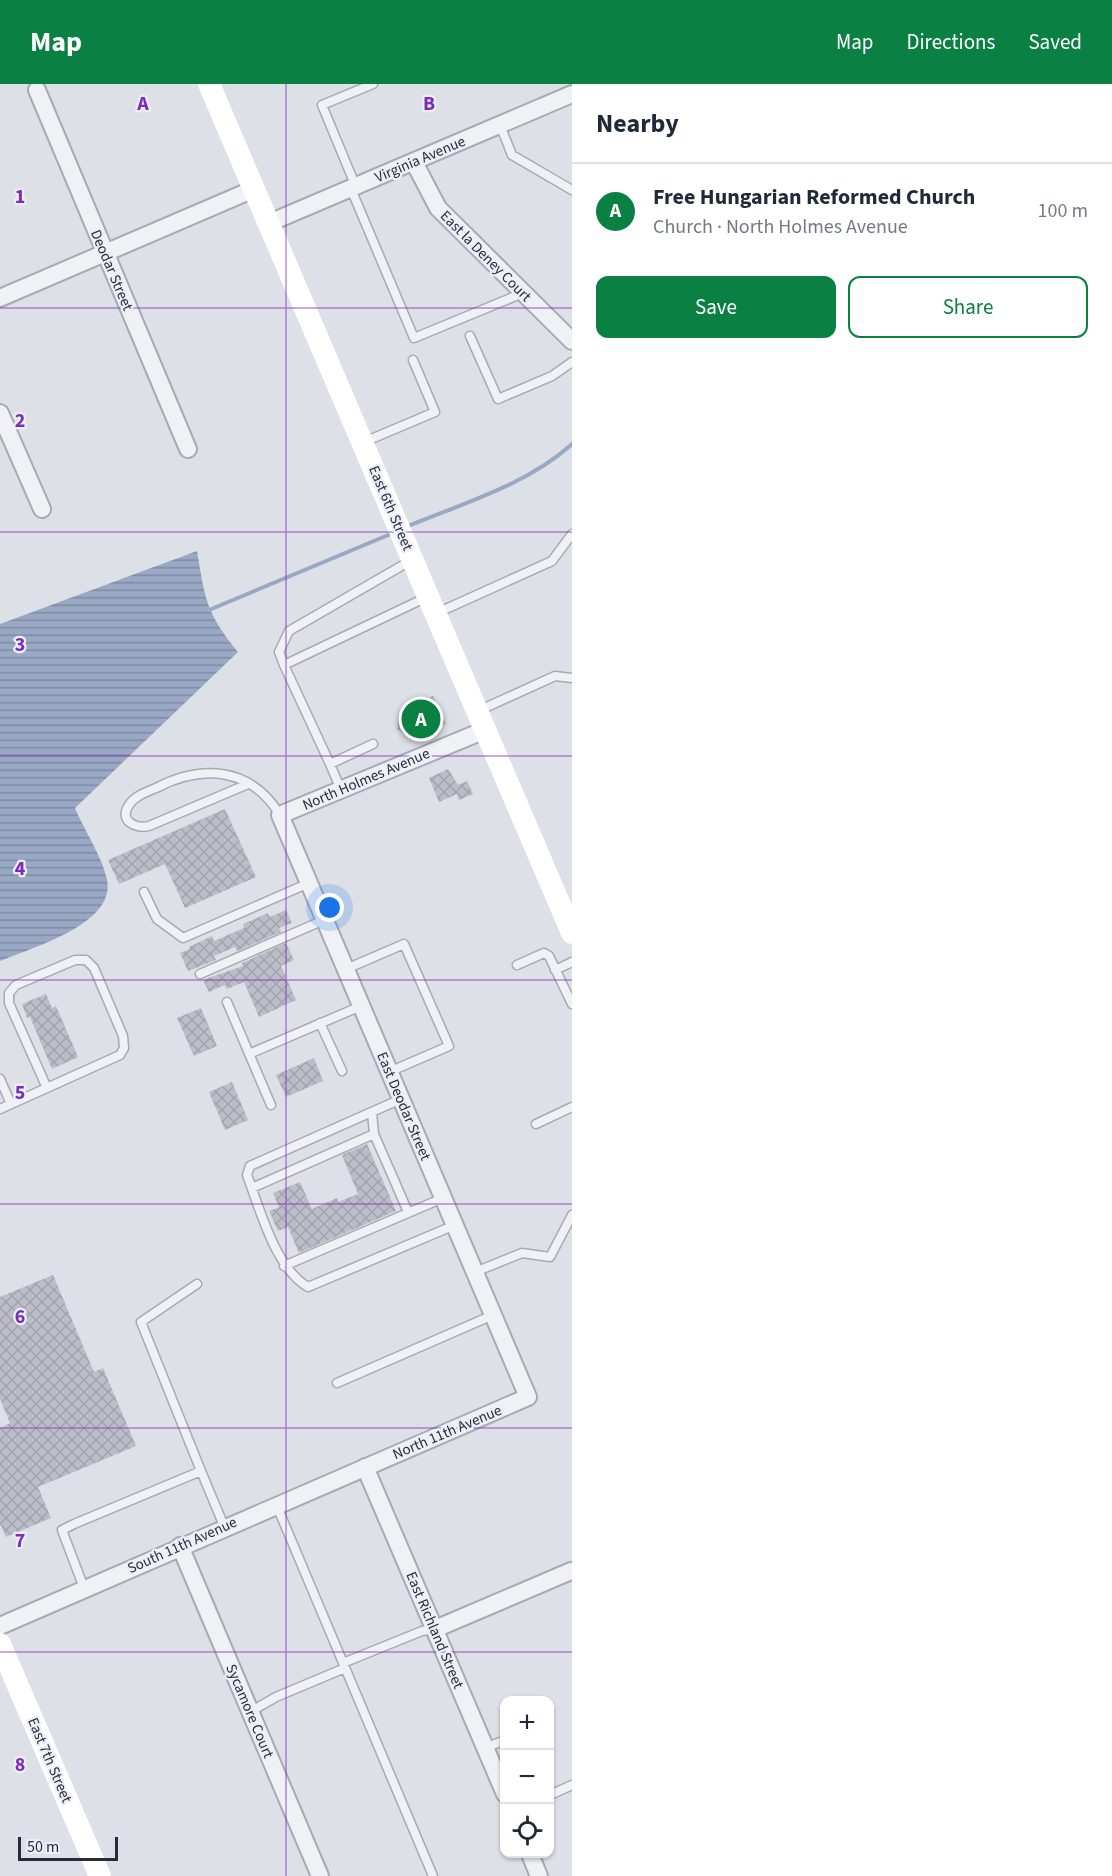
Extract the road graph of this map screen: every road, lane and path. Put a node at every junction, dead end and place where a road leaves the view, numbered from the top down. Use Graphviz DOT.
graph roads {
  1 [pos="209,84"];
  2 [pos="373,84"];
  3 [pos="361,86"];
  4 [pos="37,90"];
  5 [pos="572,94"];
  6 [pos="500,125"];
  7 [pos="414,162"];
  8 [pos="354,188"];
  9 [pos="254,189"];
  10 [pos="572,190"];
  11 [pos="269,223"];
  12 [pos="105,252"];
  13 [pos="523,293"];
  14 [pos="0,298"];
  15 [pos="470,336"];
  16 [pos="572,341"];
  17 [pos="413,360"];
  18 [pos="572,362"];
  19 [pos="0,413"];
  20 [pos="363,442"];
  21 [pos="188,449"];
  22 [pos="42,509"];
  23 [pos="572,534"];
  24 [pos="412,556"];
  25 [pos="433,604"];
  26 [pos="284,664"];
  27 [pos="572,678"];
  28 [pos="482,721"];
  29 [pos="373,744"];
  30 [pos="330,764"];
  31 [pos="248,784"];
  32 [pos="341,790"];
  33 [pos="280,816"];
  34 [pos="309,883"];
  35 [pos="144,892"];
  36 [pos="324,920"];
  37 [pos="572,933"];
  38 [pos="572,962"];
  39 [pos="517,965"];
  40 [pos="346,969"];
  41 [pos="555,970"];
  42 [pos="200,974"];
  43 [pos="227,1002"];
  44 [pos="572,1004"];
  45 [pos="361,1006"];
  46 [pos="321,1023"];
  47 [pos="249,1054"];
  48 [pos="342,1071"];
  49 [pos="389,1072"];
  50 [pos="0,1079"];
  51 [pos="47,1088"];
  52 [pos="401,1099"];
  53 [pos="10,1104"];
  54 [pos="271,1106"];
  55 [pos="572,1107"];
  56 [pos="0,1109"];
  57 [pos="372,1112"];
  58 [pos="536,1124"];
  59 [pos="374,1134"];
  60 [pos="252,1188"];
  61 [pos="443,1198"];
  62 [pos="408,1212"];
  63 [pos="572,1215"];
  64 [pos="455,1225"];
  65 [pos="284,1266"];
  66 [pos="475,1272"];
  67 [pos="197,1284"];
  68 [pos="493,1315"];
  69 [pos="338,1383"];
  70 [pos="528,1397"];
  71 [pos="365,1467"];
  72 [pos="201,1471"];
  73 [pos="276,1504"];
  74 [pos="224,1526"];
  75 [pos="180,1546"];
  76 [pos="572,1571"];
  77 [pos="84,1588"];
  78 [pos="0,1626"];
  79 [pos="435,1629"];
  80 [pos="0,1644"];
  81 [pos="344,1666"];
  82 [pos="250,1712"];
  83 [pos="500,1742"];
  84 [pos="485,1748"];
  85 [pos="500,1784"];
  86 [pos="572,1785"];
  87 [pos="554,1793"];
  88 [pos="532,1858"];
  89 [pos="99,1876"];
  90 [pos="320,1876"];
  91 [pos="434,1876"];
  92 [pos="539,1876"];
  1 -- 9 [label="main road, East 6th Street"];
  2 -- 3 [label="lane"];
  3 -- 8 [label="lane"];
  4 -- 12 [label="street, Deodar Street"];
  5 -- 6 [label="street, Virginia Avenue"];
  6 -- 7 [label="street, Virginia Avenue"];
  6 -- 10 [label="lane"];
  7 -- 8 [label="street, Virginia Avenue"];
  7 -- 13 [label="street, East la Deney Court"];
  8 -- 11 [label="street, Virginia Avenue"];
  8 -- 13 [label="lane"];
  9 -- 11 [label="main road, East 6th Street"];
  9 -- 12 [label="street"];
  11 -- 20 [label="main road, East 6th Street"];
  12 -- 14 [label="street"];
  12 -- 21 [label="street, Deodar Street"];
  13 -- 16 [label="street, East la Deney Court"];
  15 -- 18 [label="lane"];
  17 -- 20 [label="lane"];
  19 -- 22 [label="street"];
  20 -- 24 [label="main road, East 6th Street"];
  23 -- 25 [label="lane"];
  24 -- 25 [label="main road, East 6th Street"];
  24 -- 26 [label="lane"];
  25 -- 26 [label="lane"];
  25 -- 28 [label="main road, East 6th Street"];
  26 -- 30 [label="lane"];
  27 -- 28 [label="lane"];
  28 -- 32 [label="street, North Holmes Avenue"];
  28 -- 37 [label="main road, East 6th Street"];
  29 -- 30 [label="lane"];
  30 -- 32 [label="lane"];
  31 -- 31 [label="lane"];
  31 -- 33 [label="lane"];
  32 -- 33 [label="street, North Holmes Avenue"];
  33 -- 34 [label="street, East Deodar Street"];
  34 -- 35 [label="lane"];
  34 -- 36 [label="street, East Deodar Street"];
  36 -- 40 [label="street, East Deodar Street"];
  36 -- 42 [label="lane"];
  38 -- 41 [label="lane"];
  39 -- 41 [label="lane"];
  40 -- 45 [label="street, East Deodar Street"];
  40 -- 49 [label="lane"];
  41 -- 44 [label="lane"];
  43 -- 47 [label="lane"];
  45 -- 46 [label="lane"];
  45 -- 49 [label="street, East Deodar Street"];
  46 -- 47 [label="lane"];
  46 -- 48 [label="lane"];
  47 -- 54 [label="lane"];
  49 -- 52 [label="street, East Deodar Street"];
  50 -- 53 [label="lane"];
  51 -- 51 [label="lane"];
  51 -- 53 [label="lane"];
  52 -- 57 [label="lane"];
  52 -- 61 [label="street, East Deodar Street"];
  53 -- 56 [label="lane"];
  55 -- 58 [label="lane"];
  57 -- 59 [label="lane"];
  57 -- 60 [label="lane"];
  59 -- 60 [label="lane"];
  59 -- 62 [label="lane"];
  60 -- 65 [label="lane"];
  61 -- 62 [label="lane"];
  61 -- 64 [label="street, East Deodar Street"];
  62 -- 65 [label="lane"];
  63 -- 66 [label="lane"];
  64 -- 65 [label="lane"];
  64 -- 66 [label="street, East Deodar Street"];
  66 -- 68 [label="street, East Deodar Street"];
  67 -- 72 [label="lane"];
  68 -- 69 [label="lane"];
  68 -- 70 [label="street, East Deodar Street"];
  70 -- 71 [label="street, North 11th Avenue"];
  71 -- 73 [label="street, South 11th Avenue"];
  71 -- 79 [label="street, East Richland Street"];
  72 -- 74 [label="lane"];
  72 -- 77 [label="lane"];
  73 -- 74 [label="street, South 11th Avenue"];
  73 -- 81 [label="lane"];
  74 -- 75 [label="street, South 11th Avenue"];
  75 -- 77 [label="street, South 11th Avenue"];
  75 -- 82 [label="street, Sycamore Court"];
  76 -- 79 [label="street"];
  77 -- 78 [label="street, South 11th Avenue"];
  79 -- 81 [label="lane"];
  79 -- 84 [label="street, East Richland Street"];
  80 -- 89 [label="main road, East 7th Street"];
  81 -- 82 [label="lane"];
  81 -- 91 [label="lane"];
  82 -- 90 [label="street, Sycamore Court"];
  83 -- 84 [label="lane"];
  84 -- 85 [label="street, East Richland Street"];
  86 -- 87 [label="lane"];
  88 -- 92 [label="street"];
}
